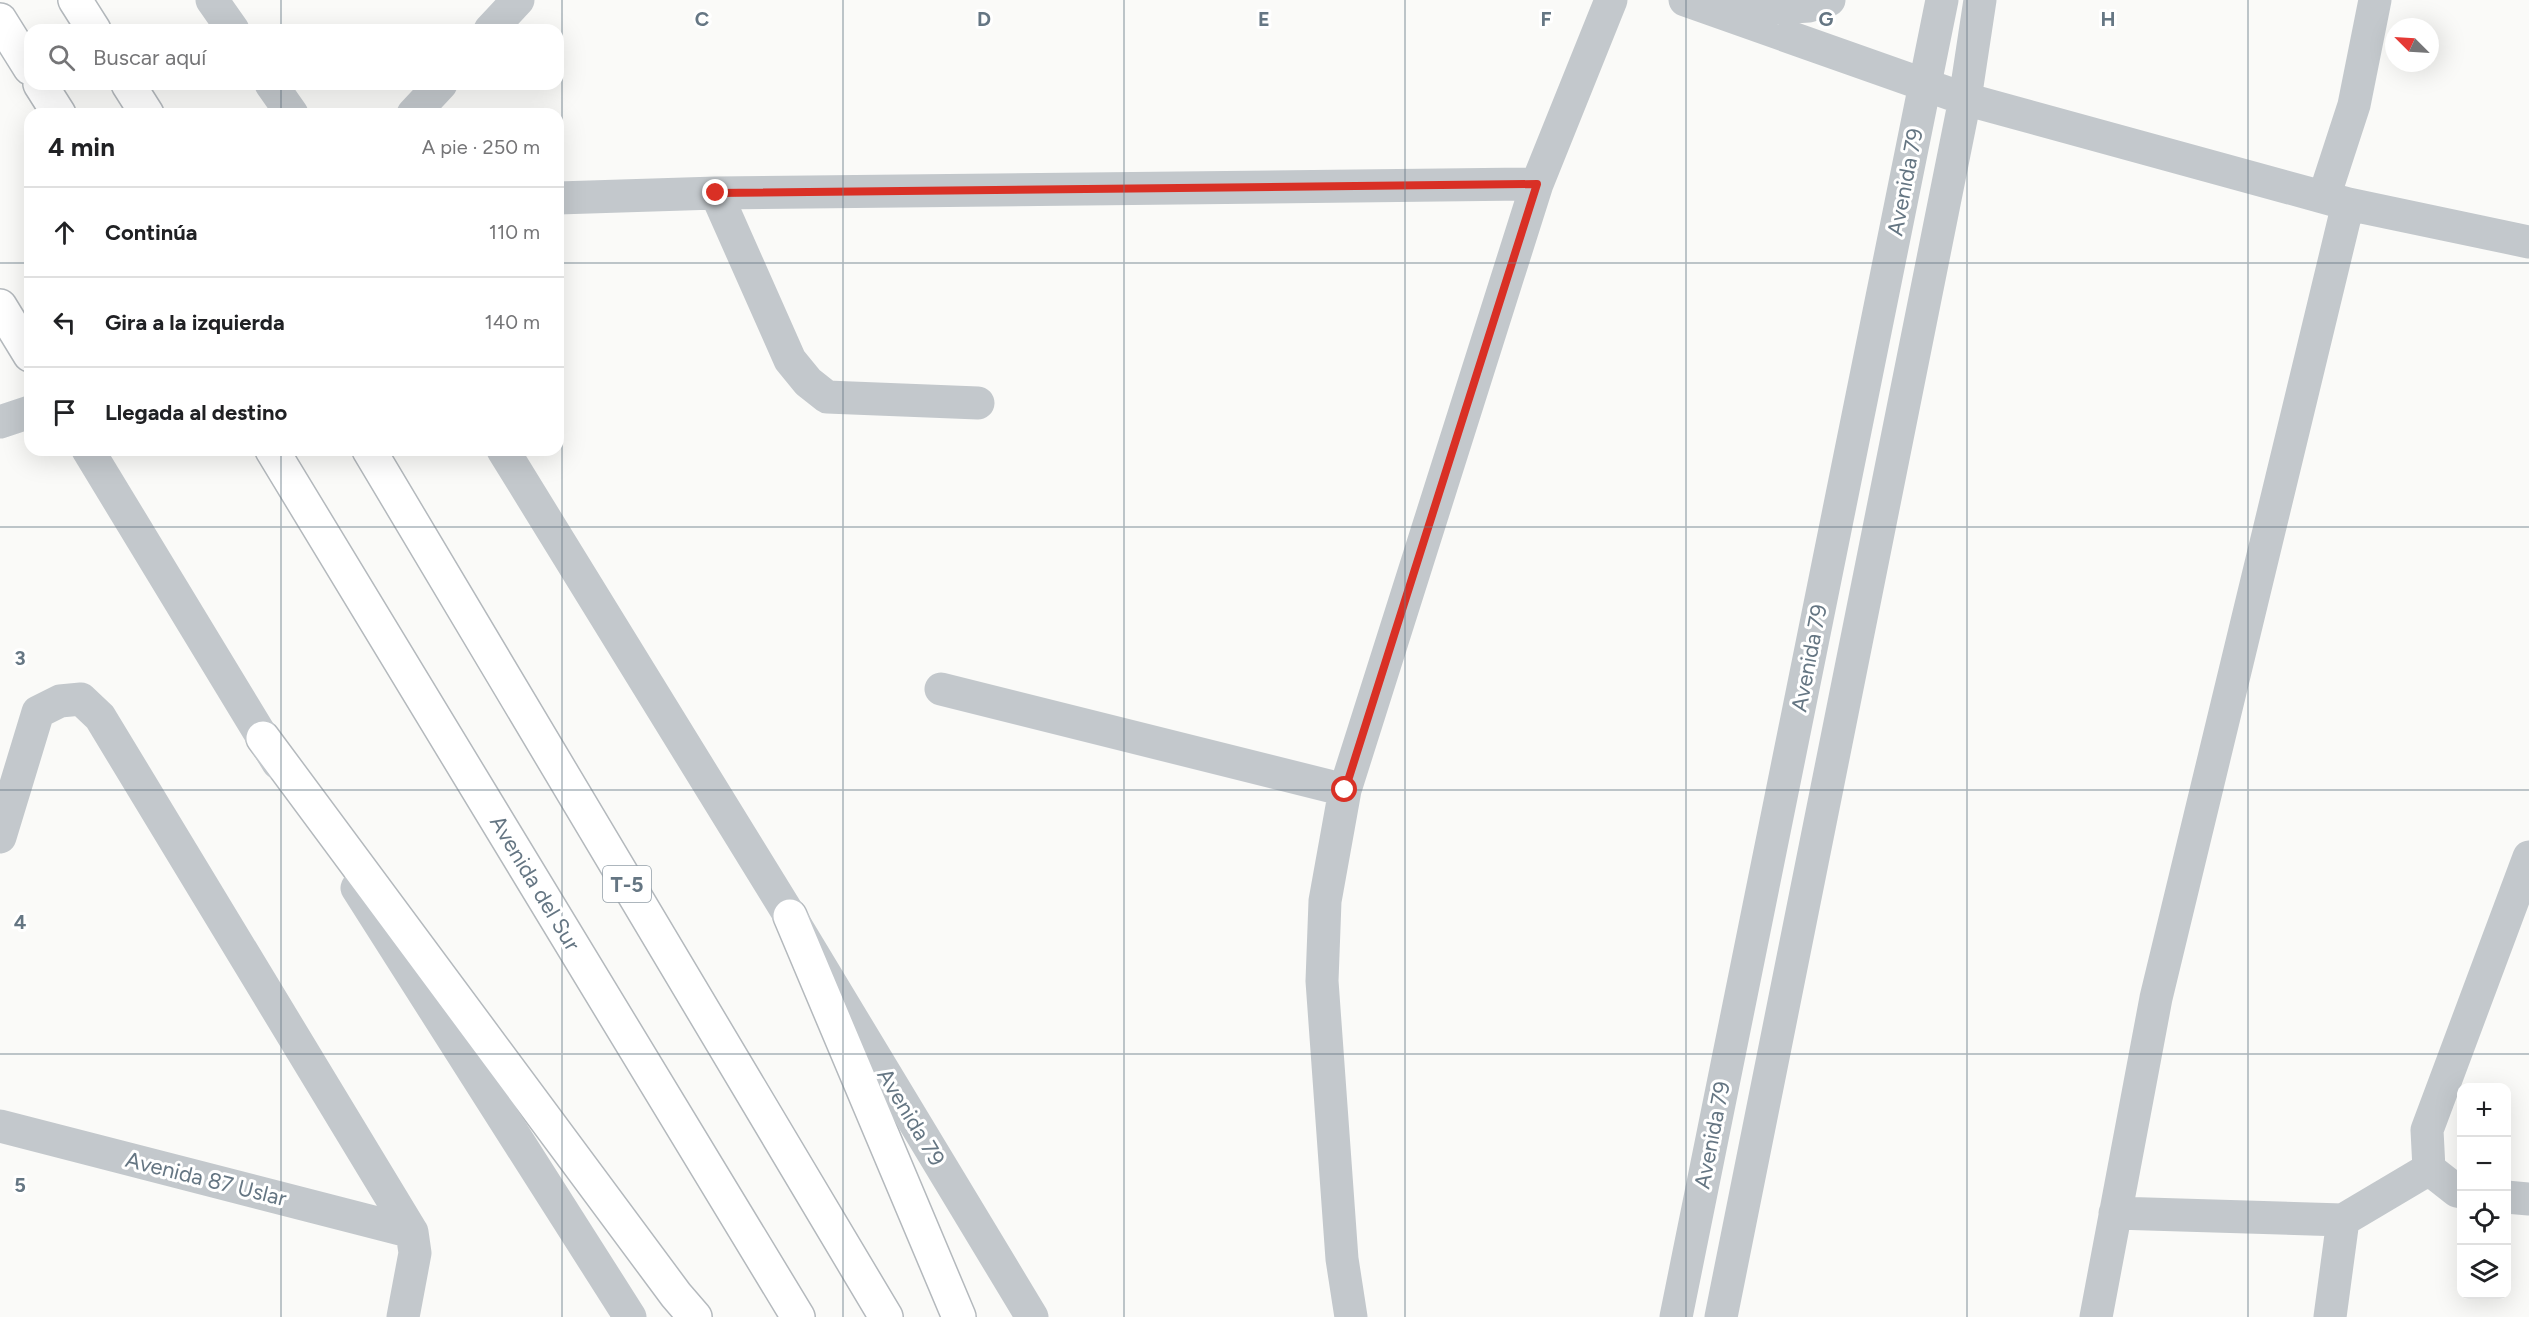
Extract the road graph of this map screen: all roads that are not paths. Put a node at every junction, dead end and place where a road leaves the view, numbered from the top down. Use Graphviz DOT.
graph roads {
  1 [pos="75,0"];
  2 [pos="212,0"];
  3 [pos="518,0"];
  4 [pos="1611,0"];
  5 [pos="1684,0"];
  6 [pos="1829,0"];
  7 [pos="1942,0"];
  8 [pos="1980,0"];
  9 [pos="2375,0"];
  10 [pos="1719,12"];
  11 [pos="0,20"];
  12 [pos="90,24"];
  13 [pos="229,24"];
  14 [pos="496,24"];
  15 [pos="24,58"];
  16 [pos="1925,85"];
  17 [pos="44,90"];
  18 [pos="132,90"];
  19 [pos="275,90"];
  20 [pos="435,90"];
  21 [pos="447,90"];
  22 [pos="1965,99"];
  23 [pos="55,108"];
  24 [pos="143,108"];
  25 [pos="288,108"];
  26 [pos="419,108"];
  27 [pos="446,108"];
  28 [pos="1537,184"];
  29 [pos="716,193"];
  30 [pos="564,198"];
  31 [pos="2336,200"];
  32 [pos="2529,242"];
  33 [pos="0,306"];
  34 [pos="24,345"];
  35 [pos="978,404"];
  36 [pos="24,414"];
  37 [pos="0,422"];
  38 [pos="92,456"];
  39 [pos="276,456"];
  40 [pos="373,456"];
  41 [pos="507,456"];
  42 [pos="941,689"];
  43 [pos="263,738"];
  44 [pos="8,775"];
  45 [pos="1345,790"];
  46 [pos="0,837"];
  47 [pos="2529,857"];
  48 [pos="790,916"];
  49 [pos="0,1126"];
  50 [pos="2429,1169"];
  51 [pos="2457,1191"];
  52 [pos="2511,1197"];
  53 [pos="2529,1199"];
  54 [pos="2115,1213"];
  55 [pos="2343,1220"];
  56 [pos="412,1232"];
  57 [pos="403,1317"];
  58 [pos="630,1317"];
  59 [pos="695,1317"];
  60 [pos="798,1317"];
  61 [pos="886,1317"];
  62 [pos="958,1317"];
  63 [pos="1032,1317"];
  64 [pos="1351,1317"];
  65 [pos="1676,1317"];
  66 [pos="1721,1317"];
  67 [pos="2096,1317"];
  68 [pos="2330,1317"];
  1 -- 12 [label="highway"];
  2 -- 13 [label="street"];
  3 -- 14 [label="street"];
  4 -- 28 [label="street"];
  5 -- 10 [label="street"];
  6 -- 10 [label="street"];
  7 -- 16 [label="street, Avenida 79"];
  8 -- 22 [label="street, Avenida 79"];
  9 -- 31 [label="street"];
  10 -- 16 [label="street"];
  11 -- 15 [label="highway"];
  16 -- 22 [label="street"];
  16 -- 65 [label="street, Avenida 79"];
  17 -- 23 [label="highway"];
  18 -- 24 [label="highway"];
  19 -- 25 [label="street"];
  20 -- 26 [label="street"];
  21 -- 27 [label="street"];
  22 -- 31 [label="street"];
  22 -- 66 [label="street, Avenida 79"];
  28 -- 29 [label="street"];
  28 -- 45 [label="street"];
  29 -- 30 [label="street"];
  29 -- 35 [label="street"];
  31 -- 32 [label="street"];
  31 -- 54 [label="street"];
  33 -- 34 [label="highway"];
  36 -- 37 [label="street"];
  38 -- 43 [label="street"];
  39 -- 60 [label="highway, Avenida del Sur"];
  40 -- 61 [label="highway, T-5"];
  41 -- 48 [label="street, Avenida 79"];
  42 -- 45 [label="street"];
  43 -- 58 [label="street"];
  43 -- 59 [label="highway"];
  44 -- 46 [label="street"];
  44 -- 56 [label="street"];
  45 -- 64 [label="street"];
  47 -- 50 [label="street"];
  48 -- 62 [label="highway"];
  48 -- 63 [label="street, Avenida 79"];
  49 -- 56 [label="street, Avenida 87 Uslar"];
  50 -- 51 [label="street"];
  50 -- 55 [label="street"];
  52 -- 53 [label="street"];
  54 -- 55 [label="street"];
  54 -- 67 [label="street"];
  55 -- 68 [label="street"];
  56 -- 57 [label="street"];
}
